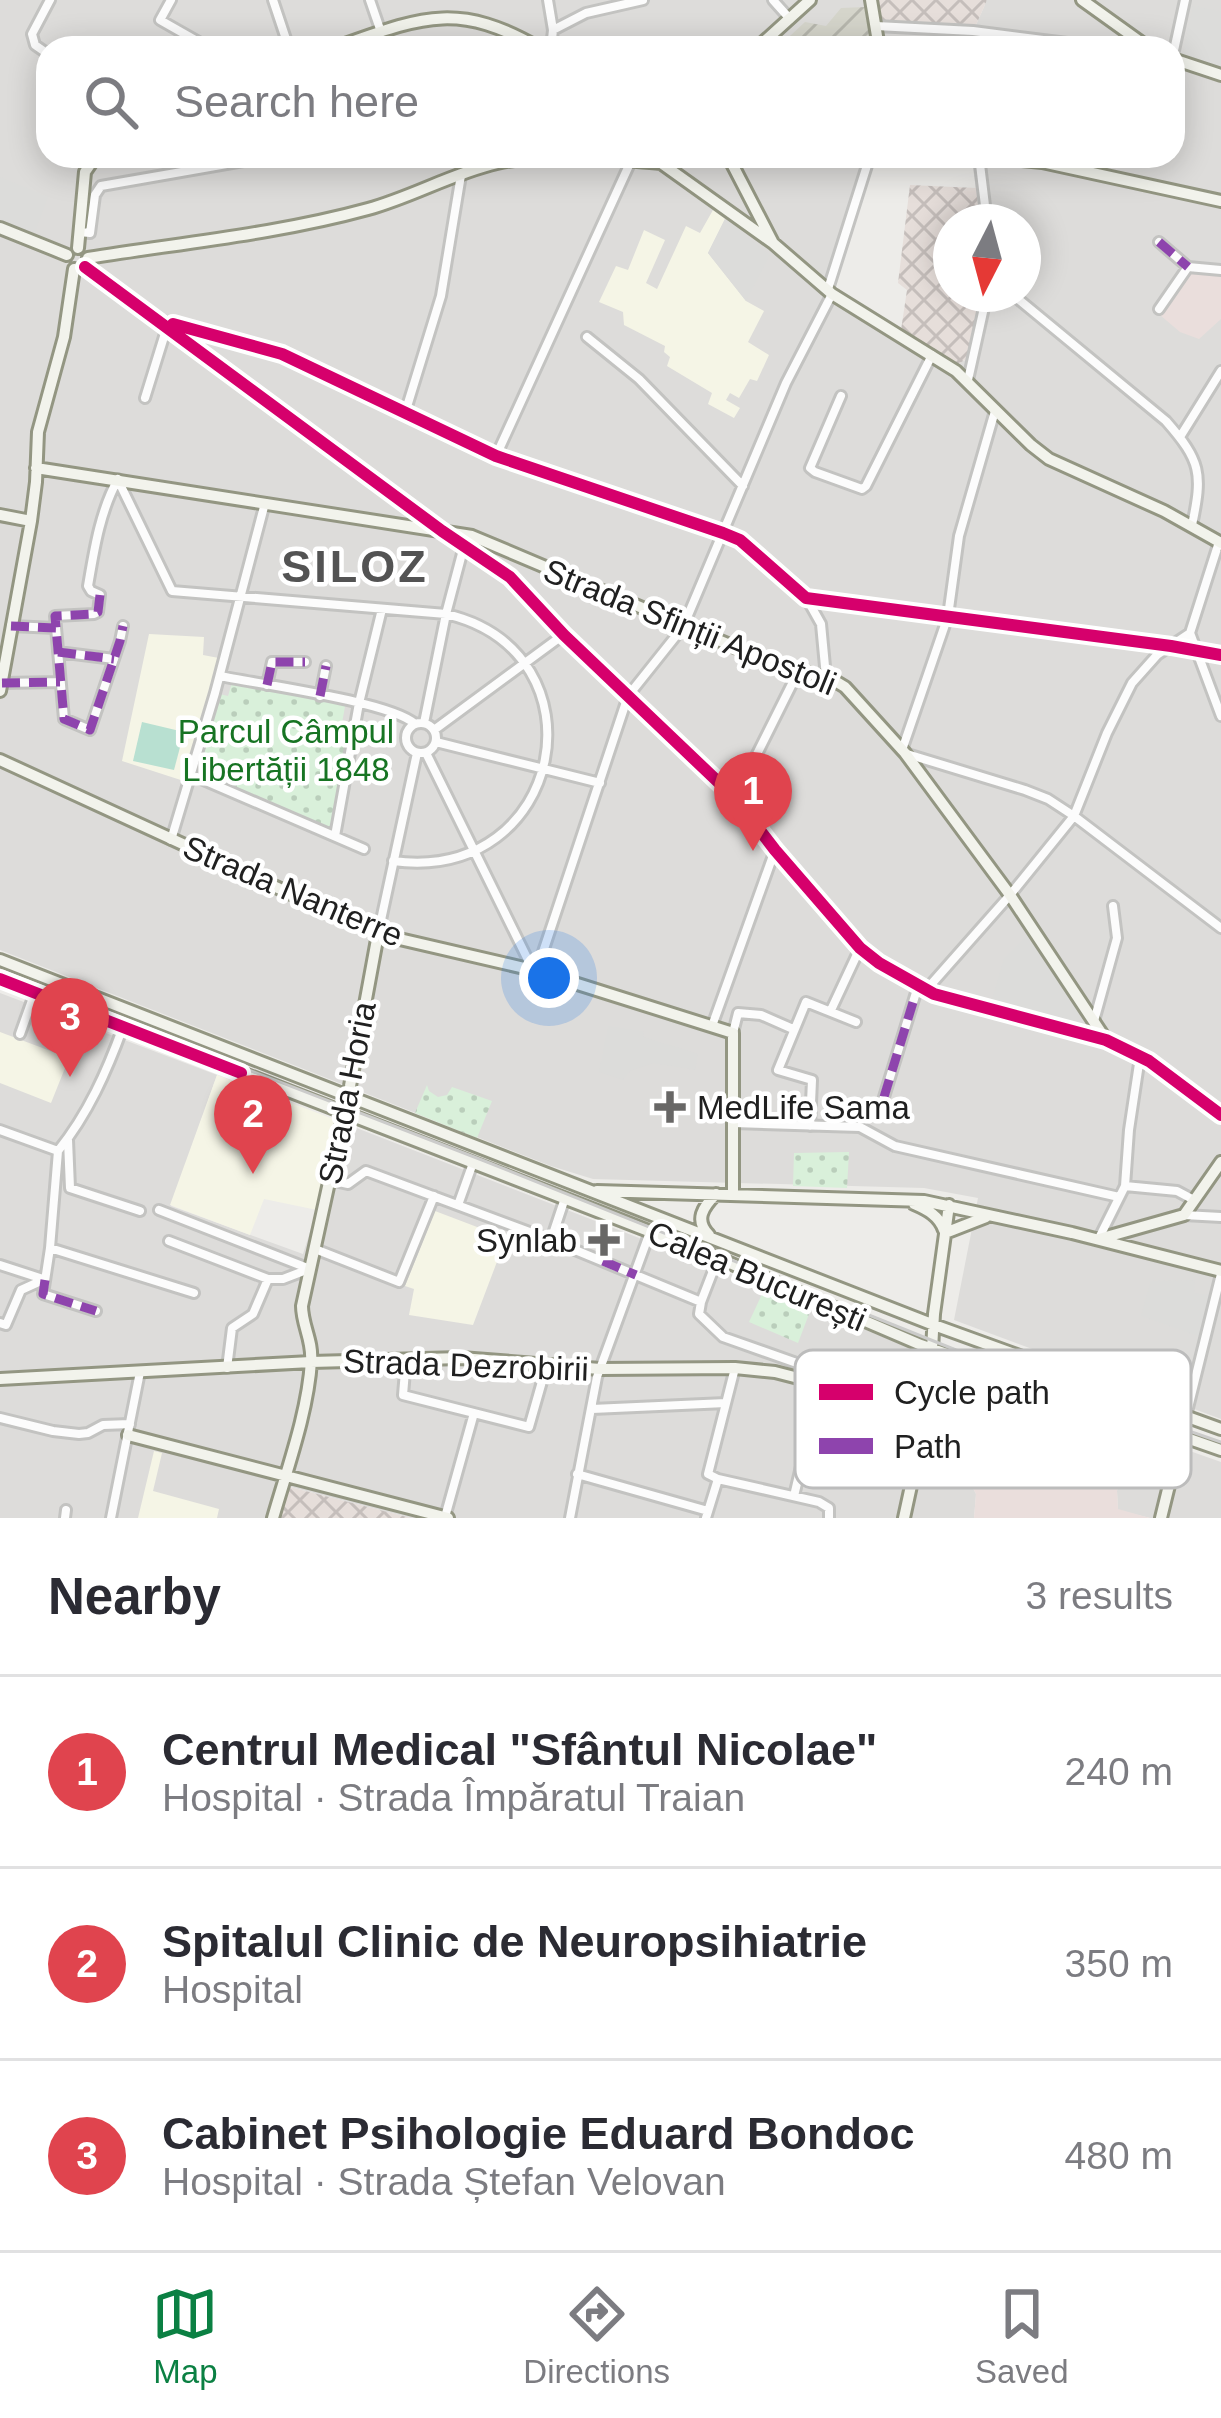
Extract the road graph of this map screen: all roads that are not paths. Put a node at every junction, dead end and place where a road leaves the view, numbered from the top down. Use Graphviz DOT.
graph roads {
  1 [pos="50,0"];
  2 [pos="171,0"];
  3 [pos="273,0"];
  4 [pos="370,0"];
  5 [pos="548,0"];
  6 [pos="643,0"];
  7 [pos="773,0"];
  8 [pos="810,0"];
  9 [pos="871,0"];
  10 [pos="1082,0"];
  11 [pos="1186,0"];
  12 [pos="790,19"];
  13 [pos="876,26"];
  14 [pos="553,30"];
  15 [pos="381,32"];
  16 [pos="188,36"];
  17 [pos="285,36"];
  18 [pos="369,36"];
  19 [pos="519,36"];
  20 [pos="552,36"];
  21 [pos="771,36"];
  22 [pos="877,36"];
  23 [pos="1006,36"];
  24 [pos="1132,36"];
  25 [pos="1178,36"];
  26 [pos="36,46"];
  27 [pos="1185,61"];
  28 [pos="1219,73"];
  29 [pos="83,168"];
  30 [pos="203,168"];
  31 [pos="486,168"];
  32 [pos="629,168"];
  33 [pos="671,168"];
  34 [pos="734,168"];
  35 [pos="866,168"];
  36 [pos="980,168"];
  37 [pos="1070,168"];
  38 [pos="461,175"];
  39 [pos="1221,201"];
  40 [pos="985,204"];
  41 [pos="0,229"];
  42 [pos="79,232"];
  43 [pos="1159,242"];
  44 [pos="772,243"];
  45 [pos="72,252"];
  46 [pos="82,265"];
  47 [pos="1188,267"];
  48 [pos="1221,270"];
  49 [pos="830,292"];
  50 [pos="1159,309"];
  51 [pos="983,312"];
  52 [pos="1034,312"];
  53 [pos="161,323"];
  54 [pos="587,337"];
  55 [pos="932,355"];
  56 [pos="1221,370"];
  57 [pos="968,380"];
  58 [pos="841,396"];
  59 [pos="146,398"];
  60 [pos="995,410"];
  61 [pos="405,413"];
  62 [pos="1180,436"];
  63 [pos="496,456"];
  64 [pos="36,468"];
  65 [pos="118,479"];
  66 [pos="743,485"];
  67 [pos="265,503"];
  68 [pos="0,515"];
  69 [pos="31,521"];
  70 [pos="1192,524"];
  71 [pos="442,531"];
  72 [pos="723,533"];
  73 [pos="1220,542"];
  74 [pos="464,546"];
  75 [pos="242,596"];
  76 [pos="806,598"];
  77 [pos="382,609"];
  78 [pos="446,614"];
  79 [pos="948,616"];
  80 [pos="11,626"];
  81 [pos="123,626"];
  82 [pos="683,627"];
  83 [pos="56,628"];
  84 [pos="1190,633"];
  85 [pos="564,635"];
  86 [pos="1171,646"];
  87 [pos="1197,651"];
  88 [pos="58,652"];
  89 [pos="1221,656"];
  90 [pos="114,659"];
  91 [pos="305,662"];
  92 [pos="524,664"];
  93 [pos="326,666"];
  94 [pos="798,672"];
  95 [pos="220,676"];
  96 [pos="826,677"];
  97 [pos="2,682"];
  98 [pos="60,682"];
  99 [pos="266,685"];
  100 [pos="0,692"];
  101 [pos="320,696"];
  102 [pos="628,696"];
  103 [pos="359,703"];
  104 [pos="1221,716"];
  105 [pos="420,724"];
  106 [pos="434,730"];
  107 [pos="436,742"];
  108 [pos="904,751"];
  109 [pos="422,753"];
  110 [pos="0,760"];
  111 [pos="543,770"];
  112 [pos="192,775"];
  113 [pos="600,783"];
  114 [pos="735,798"];
  115 [pos="1074,816"];
  116 [pos="335,836"];
  117 [pos="171,839"];
  118 [pos="364,849"];
  119 [pos="775,850"];
  120 [pos="476,852"];
  121 [pos="394,861"];
  122 [pos="1010,895"];
  123 [pos="1112,906"];
  124 [pos="1221,928"];
  125 [pos="378,934"];
  126 [pos="860,948"];
  127 [pos="0,960"];
  128 [pos="532,970"];
  129 [pos="0,979"];
  130 [pos="922,988"];
  131 [pos="35,992"];
  132 [pos="831,1010"];
  133 [pos="856,1022"];
  134 [pos="1094,1023"];
  135 [pos="712,1026"];
  136 [pos="123,1027"];
  137 [pos="793,1029"];
  138 [pos="20,1034"];
  139 [pos="734,1034"];
  140 [pos="1106,1040"];
  141 [pos="1140,1056"];
  142 [pos="348,1094"];
  143 [pos="884,1096"];
  144 [pos="344,1112"];
  145 [pos="1221,1115"];
  146 [pos="370,1123"];
  147 [pos="734,1123"];
  148 [pos="810,1126"];
  149 [pos="0,1130"];
  150 [pos="68,1139"];
  151 [pos="58,1151"];
  152 [pos="473,1162"];
  153 [pos="1221,1162"];
  154 [pos="330,1180"];
  155 [pos="1125,1186"];
  156 [pos="589,1190"];
  157 [pos="642,1192"];
  158 [pos="716,1194"];
  159 [pos="733,1194"];
  160 [pos="434,1196"];
  161 [pos="1119,1197"];
  162 [pos="565,1198"];
  163 [pos="615,1200"];
  164 [pos="904,1200"];
  165 [pos="1193,1200"];
  166 [pos="458,1205"];
  167 [pos="950,1205"];
  168 [pos="159,1210"];
  169 [pos="640,1210"];
  170 [pos="140,1211"];
  171 [pos="991,1215"];
  172 [pos="1184,1215"];
  173 [pos="609,1216"];
  174 [pos="1221,1217"];
  175 [pos="650,1232"];
  176 [pos="945,1233"];
  177 [pos="711,1237"];
  178 [pos="169,1240"];
  179 [pos="551,1240"];
  180 [pos="1098,1240"];
  181 [pos="50,1248"];
  182 [pos="314,1249"];
  183 [pos="718,1258"];
  184 [pos="0,1265"];
  185 [pos="310,1269"];
  186 [pos="1221,1273"];
  187 [pos="636,1275"];
  188 [pos="268,1279"];
  189 [pos="45,1280"];
  190 [pos="194,1293"];
  191 [pos="700,1302"];
  192 [pos="96,1311"];
  193 [pos="0,1323"];
  194 [pos="934,1325"];
  195 [pos="934,1349"];
  196 [pos="1002,1350"];
  197 [pos="406,1359"];
  198 [pos="311,1361"];
  199 [pos="795,1362"];
  200 [pos="547,1364"];
  201 [pos="227,1368"];
  202 [pos="736,1368"];
  203 [pos="600,1369"];
  204 [pos="140,1372"];
  205 [pos="795,1377"];
  206 [pos="0,1379"];
  207 [pos="1191,1396"];
  208 [pos="727,1403"];
  209 [pos="592,1409"];
  210 [pos="474,1413"];
  211 [pos="0,1418"];
  212 [pos="1191,1419"];
  213 [pos="129,1429"];
  214 [pos="1221,1429"];
  215 [pos="1191,1439"];
  216 [pos="1221,1450"];
  217 [pos="577,1474"];
  218 [pos="285,1475"];
  219 [pos="718,1479"];
  220 [pos="796,1488"];
  221 [pos="911,1488"];
  222 [pos="1169,1488"];
  223 [pos="794,1496"];
  224 [pos="707,1515"];
  225 [pos="111,1518"];
  226 [pos="273,1518"];
  227 [pos="447,1518"];
  228 [pos="570,1518"];
  229 [pos="829,1518"];
  230 [pos="904,1518"];
  231 [pos="1161,1518"];
  1 -- 26 [label="street"];
  2 -- 16 [label="street"];
  3 -- 17 [label="street"];
  4 -- 15 [label="street"];
  5 -- 14 [label="street"];
  6 -- 14 [label="street"];
  7 -- 12 [label="street"];
  8 -- 12 [label="street"];
  9 -- 13 [label="street"];
  10 -- 24 [label="street"];
  11 -- 25 [label="street"];
  12 -- 21 [label="street"];
  13 -- 22 [label="street"];
  13 -- 23 [label="street"];
  14 -- 20 [label="street"];
  15 -- 18 [label="street"];
  15 -- 19 [label="street"];
  27 -- 28 [label="street"];
  29 -- 42 [label="street"];
  30 -- 42 [label="street"];
  31 -- 38 [label="street"];
  32 -- 63 [label="street"];
  33 -- 44 [label="street"];
  34 -- 44 [label="street"];
  35 -- 49 [label="street"];
  36 -- 40 [label="street"];
  37 -- 39 [label="street"];
  38 -- 46 [label="street"];
  38 -- 61 [label="street"];
  41 -- 45 [label="street"];
  42 -- 45 [label="street"];
  43 -- 47 [label="street"];
  44 -- 49 [label="street"];
  45 -- 46 [label="street"];
  45 -- 46 [label="street"];
  46 -- 53 [label="street"];
  46 -- 64 [label="street"];
  47 -- 48 [label="street"];
  47 -- 50 [label="street"];
  49 -- 55 [label="street"];
  49 -- 66 [label="street"];
  51 -- 57 [label="street"];
  52 -- 62 [label="street"];
  53 -- 59 [label="street"];
  53 -- 61 [label="street"];
  53 -- 71 [label="street"];
  54 -- 66 [label="street"];
  55 -- 57 [label="street"];
  55 -- 58 [label="street"];
  56 -- 62 [label="street"];
  57 -- 60 [label="street"];
  60 -- 70 [label="street"];
  60 -- 79 [label="street"];
  61 -- 63 [label="street"];
  62 -- 70 [label="street"];
  63 -- 72 [label="street"];
  64 -- 65 [label="street, Strada Sfinții Apostoli"];
  64 -- 69 [label="street"];
  65 -- 67 [label="street, Strada Sfinții Apostoli"];
  65 -- 75 [label="street"];
  65 -- 83 [label="street"];
  66 -- 72 [label="street"];
  67 -- 71 [label="street, Strada Sfinții Apostoli"];
  67 -- 75 [label="street"];
  68 -- 69 [label="street"];
  69 -- 80 [label="street"];
  70 -- 73 [label="street"];
  71 -- 74 [label="street"];
  71 -- 82 [label="street, Strada Sfinții Apostoli"];
  72 -- 76 [label="street"];
  72 -- 82 [label="street"];
  73 -- 84 [label="street"];
  74 -- 78 [label="street"];
  74 -- 85 [label="street"];
  75 -- 77 [label="street"];
  75 -- 95 [label="street"];
  76 -- 79 [label="street"];
  76 -- 96 [label="street"];
  77 -- 78 [label="street"];
  77 -- 103 [label="street"];
  78 -- 92 [label="street"];
  78 -- 105 [label="street"];
  79 -- 86 [label="street"];
  79 -- 108 [label="street"];
  80 -- 83 [label="street"];
  80 -- 97 [label="street"];
  81 -- 90 [label="street"];
  82 -- 94 [label="street, Strada Sfinții Apostoli"];
  82 -- 102 [label="street"];
  83 -- 88 [label="street"];
  84 -- 86 [label="street"];
  84 -- 87 [label="street"];
  85 -- 92 [label="street"];
  85 -- 102 [label="street"];
  86 -- 87 [label="street"];
  86 -- 115 [label="street"];
  87 -- 89 [label="street"];
  87 -- 104 [label="street"];
  88 -- 90 [label="street"];
  88 -- 98 [label="street"];
  90 -- 98 [label="street"];
  91 -- 99 [label="street"];
  92 -- 106 [label="street"];
  92 -- 111 [label="street"];
  93 -- 101 [label="street"];
  94 -- 96 [label="street, Strada Sfinții Apostoli"];
  94 -- 114 [label="street"];
  95 -- 99 [label="street"];
  95 -- 112 [label="street"];
  96 -- 108 [label="street, Strada Sfinții Apostoli"];
  97 -- 98 [label="street"];
  97 -- 100 [label="street"];
  99 -- 101 [label="street"];
  101 -- 103 [label="street"];
  102 -- 113 [label="street"];
  102 -- 114 [label="street"];
  103 -- 105 [label="street"];
  103 -- 116 [label="street"];
  105 -- 106 [label="street"];
  105 -- 109 [label="street"];
  106 -- 107 [label="street"];
  107 -- 109 [label="street"];
  107 -- 111 [label="street"];
  108 -- 115 [label="street"];
  108 -- 122 [label="street, Strada Sfinții Apostoli"];
  109 -- 120 [label="street"];
  109 -- 121 [label="street, Strada Horia"];
  110 -- 117 [label="street, Strada Nanterre"];
  111 -- 113 [label="street"];
  111 -- 120 [label="street"];
  112 -- 116 [label="street"];
  112 -- 117 [label="street"];
  113 -- 128 [label="street"];
  114 -- 119 [label="street"];
  115 -- 122 [label="street"];
  115 -- 124 [label="street"];
  116 -- 118 [label="street"];
  117 -- 125 [label="street, Strada Nanterre"];
  119 -- 126 [label="street"];
  119 -- 135 [label="street"];
  120 -- 121 [label="street"];
  120 -- 128 [label="street"];
  121 -- 125 [label="street, Strada Horia"];
  122 -- 130 [label="street"];
  122 -- 134 [label="street, Strada Sfinții Apostoli"];
  123 -- 134 [label="street"];
  125 -- 128 [label="street, Strada Nanterre"];
  125 -- 142 [label="street, Strada Horia"];
  126 -- 130 [label="street"];
  126 -- 132 [label="street"];
  127 -- 142 [label="street, Calea București"];
  128 -- 135 [label="street, Strada Nanterre"];
  129 -- 131 [label="street, Calea București"];
  130 -- 140 [label="street"];
  130 -- 143 [label="street"];
  131 -- 136 [label="street, Calea București"];
  131 -- 138 [label="street"];
  132 -- 133 [label="street"];
  132 -- 137 [label="street"];
  134 -- 140 [label="street, Strada Sfinții Apostoli"];
  135 -- 139 [label="street, Strada Nanterre"];
  136 -- 144 [label="street, Calea București"];
  136 -- 150 [label="street"];
  137 -- 139 [label="street"];
  137 -- 148 [label="street"];
  139 -- 147 [label="street"];
  140 -- 141 [label="street"];
  141 -- 145 [label="street"];
  141 -- 155 [label="street"];
  142 -- 144 [label="street, Strada Horia"];
  142 -- 156 [label="street, Calea București"];
  144 -- 146 [label="street, Calea București"];
  144 -- 154 [label="street, Strada Horia"];
  146 -- 152 [label="street, Calea București"];
  146 -- 154 [label="street"];
  147 -- 148 [label="street"];
  147 -- 159 [label="street"];
  148 -- 161 [label="street"];
  149 -- 151 [label="street"];
  150 -- 151 [label="street"];
  150 -- 170 [label="street"];
  151 -- 181 [label="street"];
  152 -- 162 [label="street, Calea București"];
  152 -- 166 [label="street"];
  153 -- 165 [label="street"];
  154 -- 160 [label="street"];
  154 -- 182 [label="street, Strada Horia"];
  155 -- 161 [label="street"];
  155 -- 165 [label="street"];
  156 -- 157 [label="street"];
  156 -- 162 [label="street"];
  156 -- 163 [label="street, Calea București"];
  157 -- 158 [label="street"];
  157 -- 169 [label="street"];
  158 -- 159 [label="street"];
  158 -- 177 [label="street"];
  159 -- 164 [label="street"];
  160 -- 166 [label="street"];
  160 -- 182 [label="street"];
  161 -- 180 [label="street"];
  162 -- 173 [label="street, Calea București"];
  162 -- 179 [label="street"];
  163 -- 169 [label="street, Calea București"];
  163 -- 173 [label="street"];
  164 -- 167 [label="street"];
  164 -- 176 [label="street"];
  165 -- 172 [label="street"];
  166 -- 179 [label="street"];
  167 -- 171 [label="street"];
  167 -- 176 [label="street"];
  168 -- 185 [label="street"];
  169 -- 177 [label="street, Calea București"];
  171 -- 176 [label="street"];
  171 -- 180 [label="street"];
  172 -- 174 [label="street"];
  172 -- 180 [label="street"];
  173 -- 175 [label="street, Calea București"];
  175 -- 183 [label="street, Calea București"];
  175 -- 187 [label="street"];
  176 -- 194 [label="street"];
  177 -- 194 [label="street, Calea București"];
  178 -- 188 [label="street"];
  179 -- 187 [label="street"];
  180 -- 186 [label="street"];
  181 -- 189 [label="street"];
  181 -- 190 [label="street"];
  182 -- 185 [label="street, Strada Horia"];
  183 -- 191 [label="street"];
  183 -- 195 [label="street, Calea București"];
  184 -- 189 [label="street"];
  185 -- 188 [label="street"];
  185 -- 198 [label="street, Strada Horia"];
  186 -- 207 [label="street"];
  187 -- 191 [label="street"];
  187 -- 203 [label="street"];
  188 -- 201 [label="street"];
  189 -- 192 [label="street"];
  189 -- 193 [label="street"];
  191 -- 199 [label="street"];
  194 -- 195 [label="street"];
  194 -- 196 [label="street, Calea București"];
  197 -- 198 [label="street, Strada Dezrobirii"];
  197 -- 200 [label="street, Strada Dezrobirii"];
  197 -- 210 [label="street"];
  198 -- 201 [label="street, Strada Dezrobirii"];
  198 -- 218 [label="street"];
  200 -- 203 [label="street, Strada Dezrobirii"];
  200 -- 210 [label="street"];
  201 -- 204 [label="street, Strada Dezrobirii"];
  202 -- 203 [label="street, Strada Dezrobirii"];
  202 -- 205 [label="street, Strada Dezrobirii"];
  202 -- 208 [label="street"];
  203 -- 209 [label="street"];
  204 -- 206 [label="street, Strada Dezrobirii"];
  204 -- 213 [label="street"];
  208 -- 209 [label="street"];
  208 -- 219 [label="street"];
  209 -- 217 [label="street"];
  210 -- 227 [label="street"];
  211 -- 213 [label="street"];
  212 -- 214 [label="street, Calea București"];
  213 -- 218 [label="street"];
  213 -- 225 [label="street"];
  215 -- 216 [label="street, Calea București"];
  217 -- 224 [label="street"];
  217 -- 228 [label="street"];
  218 -- 226 [label="street"];
  218 -- 227 [label="street"];
  219 -- 223 [label="street"];
  219 -- 224 [label="street"];
  220 -- 223 [label="street"];
  221 -- 230 [label="street"];
  222 -- 231 [label="street"];
  223 -- 229 [label="street"];
}
